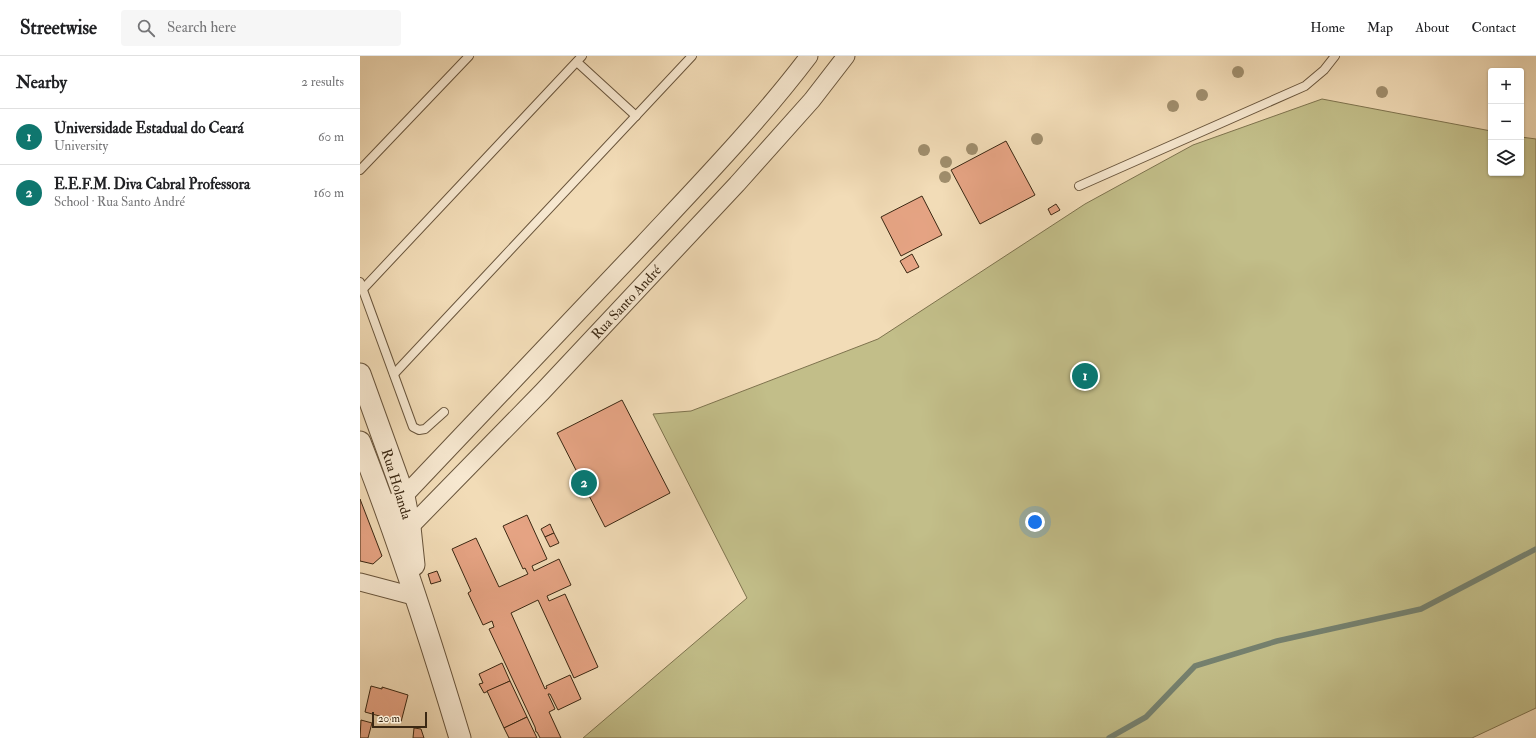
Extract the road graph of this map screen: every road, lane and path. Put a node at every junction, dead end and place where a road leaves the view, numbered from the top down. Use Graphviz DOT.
graph roads {
  1 [pos="470,56"];
  2 [pos="692,56"];
  3 [pos="810,56"];
  4 [pos="846,56"];
  5 [pos="1335,56"];
  6 [pos="580,59"];
  7 [pos="636,116"];
  8 [pos="360,170"];
  9 [pos="1079,186"];
  10 [pos="361,285"];
  11 [pos="360,374"];
  12 [pos="394,374"];
  13 [pos="444,412"];
  14 [pos="360,442"];
  15 [pos="404,496"];
  16 [pos="386,507"];
  17 [pos="404,533"];
  18 [pos="360,582"];
  19 [pos="417,598"];
  20 [pos="460,738"];
  1 -- 8 [label="lane"];
  2 -- 7 [label="lane"];
  3 -- 15 [label="street, Rua Santo André"];
  4 -- 17 [label="street, Rua Santo André"];
  5 -- 9 [label="lane"];
  6 -- 7 [label="lane"];
  6 -- 10 [label="lane"];
  7 -- 12 [label="lane"];
  10 -- 12 [label="lane"];
  11 -- 15 [label="street, Rua Holanda"];
  12 -- 13 [label="lane"];
  14 -- 16 [label="street, Rua Holanda"];
  15 -- 16 [label="street, Rua Santo André"];
  15 -- 17 [label="street, Rua Holanda"];
  16 -- 17 [label="street, Rua Holanda"];
  17 -- 19 [label="street, Rua Holanda"];
  18 -- 19 [label="street"];
  19 -- 20 [label="street, Rua Holanda"];
}
